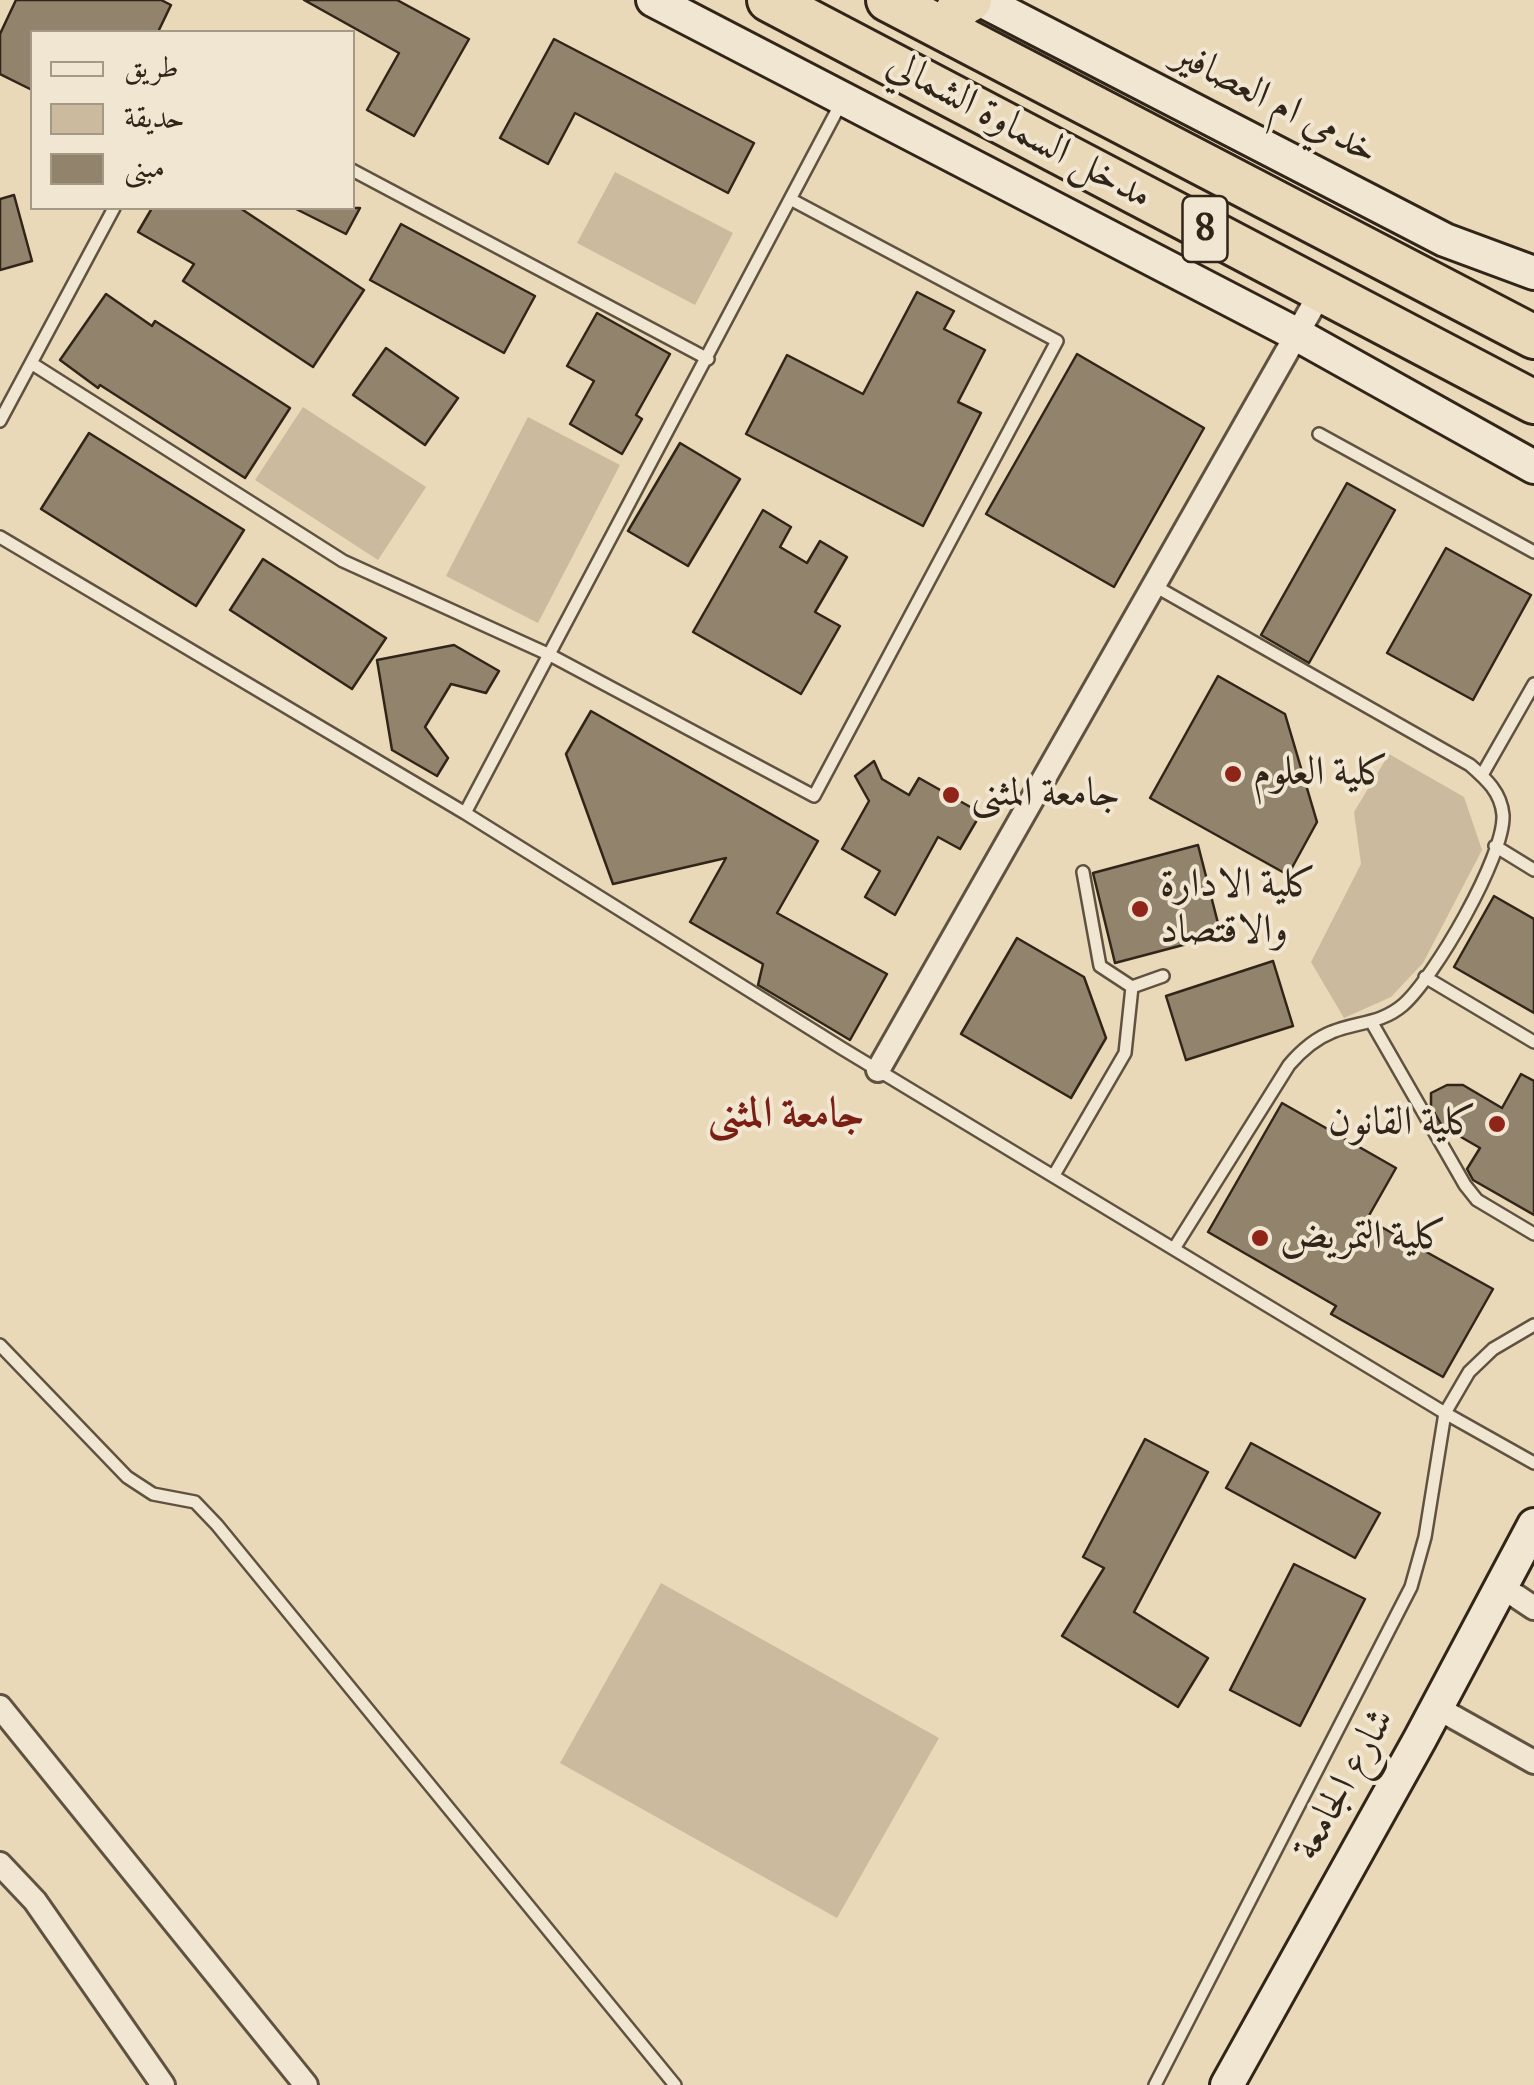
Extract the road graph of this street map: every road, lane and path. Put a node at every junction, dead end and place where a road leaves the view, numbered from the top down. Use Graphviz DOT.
graph roads {
  1 [pos="653,0"];
  2 [pos="769,0"];
  3 [pos="981,0"];
  4 [pos="945,8"];
  5 [pos="843,99"];
  6 [pos="355,172"];
  7 [pos="792,200"];
  8 [pos="113,210"];
  9 [pos="1534,273"];
  10 [pos="1322,290"];
  11 [pos="1456,296"];
  12 [pos="1534,312"];
  13 [pos="1296,334"];
  14 [pos="1534,337"];
  15 [pos="708,359"];
  16 [pos="31,362"];
  17 [pos="1534,402"];
  18 [pos="0,421"];
  19 [pos="1319,434"];
  20 [pos="1534,466"];
  21 [pos="0,536"];
  22 [pos="1534,552"];
  23 [pos="1153,585"];
  24 [pos="550,654"];
  25 [pos="1534,684"];
  26 [pos="1482,775"];
  27 [pos="464,814"];
  28 [pos="1495,846"];
  29 [pos="1534,870"];
  30 [pos="1082,872"];
  31 [pos="1163,976"];
  32 [pos="1425,977"];
  33 [pos="1132,987"];
  34 [pos="1372,1023"];
  35 [pos="1534,1042"];
  36 [pos="878,1070"];
  37 [pos="1054,1175"];
  38 [pos="1534,1234"];
  39 [pos="1175,1247"];
  40 [pos="1534,1325"];
  41 [pos="0,1345"];
  42 [pos="1445,1413"];
  43 [pos="1534,1463"];
  44 [pos="1534,1525"];
  45 [pos="1534,1564"];
  46 [pos="1525,1602"];
  47 [pos="0,1707"];
  48 [pos="1450,1715"];
  49 [pos="1534,1762"];
  50 [pos="0,1864"];
  51 [pos="164,2085"];
  52 [pos="306,2085"];
  53 [pos="675,2085"];
  54 [pos="1156,2085"];
  55 [pos="1227,2085"];
  56 [pos="1242,2085"];
  1 -- 5 [label="main road"];
  2 -- 10 [label="highway, مدخل السماوة الشمالي / 8"];
  3 -- 9 [label="main road, خدمي ام العصافير"];
  4 -- 11 [label="highway, مدخل السماوة الشمالي / 8"];
  5 -- 7 [label="lane"];
  5 -- 13 [label="main road"];
  6 -- 15 [label="lane"];
  7 -- 15 [label="lane"];
  7 -- 24 [label="lane"];
  8 -- 16 [label="lane"];
  10 -- 13 [label="street"];
  10 -- 17 [label="highway, مدخل السماوة الشمالي / 8"];
  11 -- 12 [label="highway"];
  11 -- 14 [label="highway, مدخل السماوة الشمالي / 8"];
  13 -- 20 [label="main road"];
  13 -- 23 [label="street"];
  15 -- 24 [label="lane"];
  16 -- 18 [label="lane"];
  16 -- 24 [label="lane"];
  19 -- 22 [label="lane"];
  21 -- 27 [label="lane"];
  23 -- 26 [label="lane"];
  23 -- 36 [label="street"];
  24 -- 27 [label="lane"];
  25 -- 26 [label="lane"];
  26 -- 28 [label="lane"];
  27 -- 36 [label="lane"];
  28 -- 29 [label="lane"];
  28 -- 32 [label="lane"];
  30 -- 33 [label="lane"];
  31 -- 33 [label="lane"];
  32 -- 34 [label="lane"];
  32 -- 35 [label="lane"];
  33 -- 37 [label="lane"];
  34 -- 38 [label="lane"];
  34 -- 39 [label="lane"];
  36 -- 37 [label="lane"];
  37 -- 39 [label="lane"];
  39 -- 42 [label="lane"];
  40 -- 42 [label="lane"];
  41 -- 53 [label="lane"];
  42 -- 43 [label="lane"];
  42 -- 54 [label="lane"];
  44 -- 55 [label="main road, شارع الجامعة"];
  45 -- 46 [label="main road"];
  46 -- 48 [label="main road"];
  47 -- 52 [label="street"];
  48 -- 49 [label="street"];
  48 -- 56 [label="main road"];
  50 -- 51 [label="street"];
}
